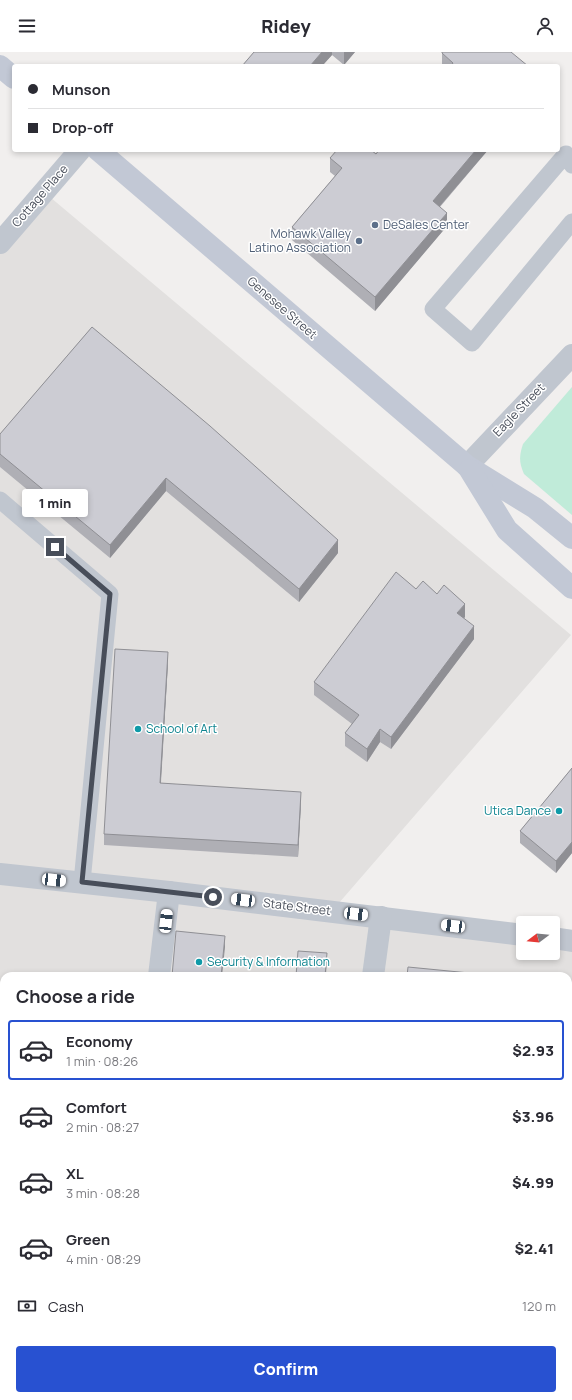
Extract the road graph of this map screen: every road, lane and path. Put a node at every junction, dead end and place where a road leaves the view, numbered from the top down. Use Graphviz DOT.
graph roads {
  1 [pos="0,66"];
  2 [pos="12,76"];
  3 [pos="78,152"];
  4 [pos="100,152"];
  5 [pos="572,165"];
  6 [pos="572,222"];
  7 [pos="0,243"];
  8 [pos="572,355"];
  9 [pos="467,466"];
  10 [pos="0,500"];
  11 [pos="572,538"];
  12 [pos="572,588"];
  13 [pos="0,874"];
  14 [pos="82,882"];
  15 [pos="169,892"];
  16 [pos="381,917"];
  17 [pos="516,934"];
  18 [pos="560,939"];
  19 [pos="572,941"];
  20 [pos="159,972"];
  21 [pos="374,972"];
  1 -- 2 [label="main road"];
  3 -- 7 [label="street, Cottage Place"];
  4 -- 9 [label="main road, Genesee Street"];
  5 -- 6 [label="lane"];
  8 -- 9 [label="street, Eagle Street"];
  9 -- 11 [label="main road, Genesee Street"];
  9 -- 12 [label="main road, Genesee Street"];
  10 -- 14 [label="lane"];
  13 -- 14 [label="street, State Street"];
  14 -- 15 [label="street, State Street"];
  15 -- 16 [label="street, State Street"];
  15 -- 20 [label="street"];
  16 -- 17 [label="street, State Street"];
  16 -- 21 [label="street"];
  18 -- 19 [label="street"];
}
